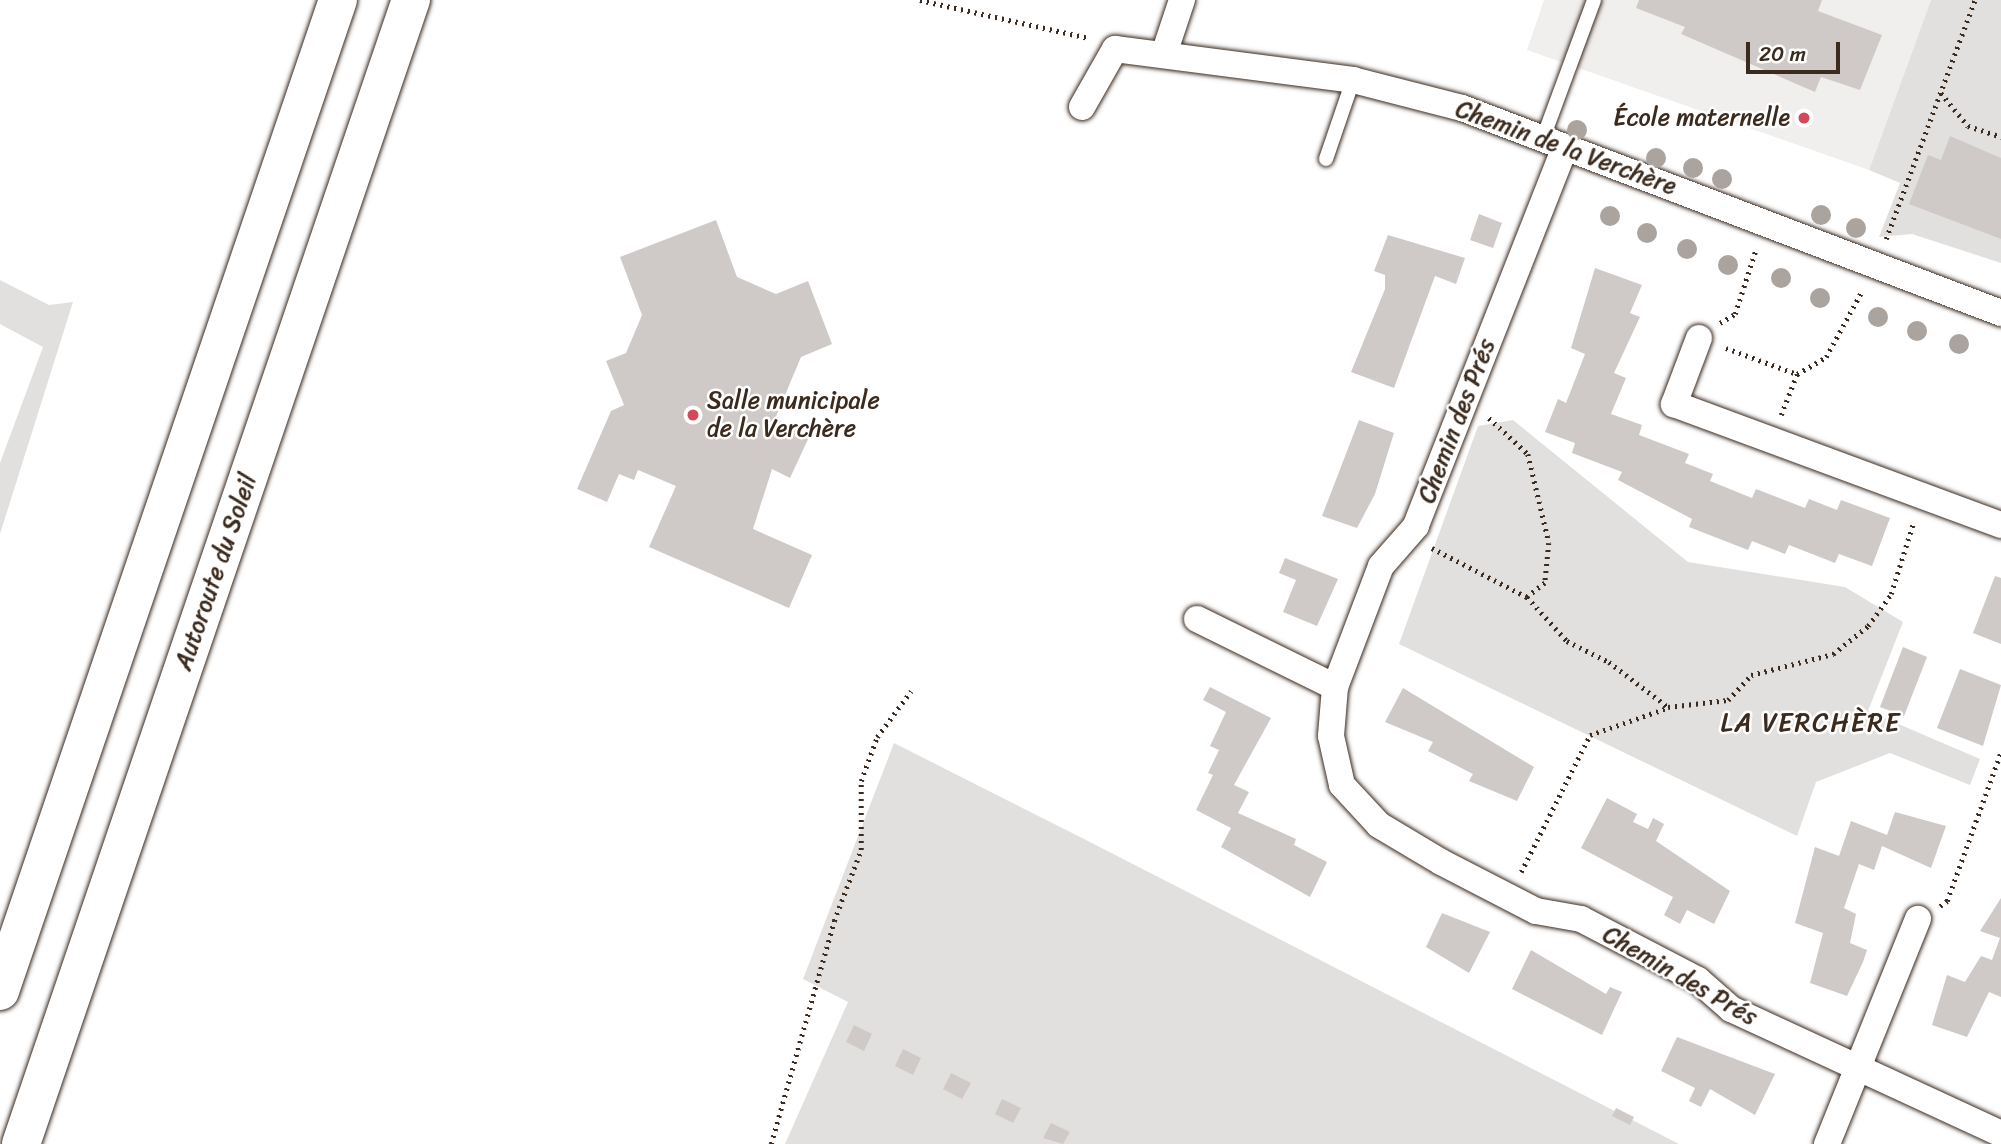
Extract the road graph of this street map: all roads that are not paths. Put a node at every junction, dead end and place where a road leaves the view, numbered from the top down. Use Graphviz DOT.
graph roads {
  1 [pos="338,0"];
  2 [pos="411,0"];
  3 [pos="1182,0"];
  4 [pos="1594,0"];
  5 [pos="1165,51"];
  6 [pos="1353,80"];
  7 [pos="1082,107"];
  8 [pos="1554,143"];
  9 [pos="1326,159"];
  10 [pos="2001,313"];
  11 [pos="1699,338"];
  12 [pos="2001,526"];
  13 [pos="1197,618"];
  14 [pos="1335,687"];
  15 [pos="1918,919"];
  16 [pos="0,991"];
  17 [pos="1857,1067"];
  18 [pos="2001,1134"];
  19 [pos="21,1144"];
  20 [pos="1827,1144"];
  1 -- 16 [label="highway"];
  2 -- 19 [label="highway, Autoroute du Soleil"];
  3 -- 5 [label="street"];
  4 -- 8 [label="lane"];
  5 -- 6 [label="street, Chemin de la Verchère"];
  5 -- 7 [label="street, Chemin de la Verchère"];
  6 -- 8 [label="street, Chemin de la Verchère"];
  6 -- 9 [label="lane"];
  8 -- 10 [label="street, Chemin de la Verchère"];
  8 -- 14 [label="street, Chemin des Prés"];
  11 -- 12 [label="street"];
  13 -- 14 [label="street"];
  14 -- 17 [label="street, Chemin des Prés"];
  15 -- 17 [label="street"];
  17 -- 18 [label="street, Chemin des Prés"];
  17 -- 20 [label="street"];
}
